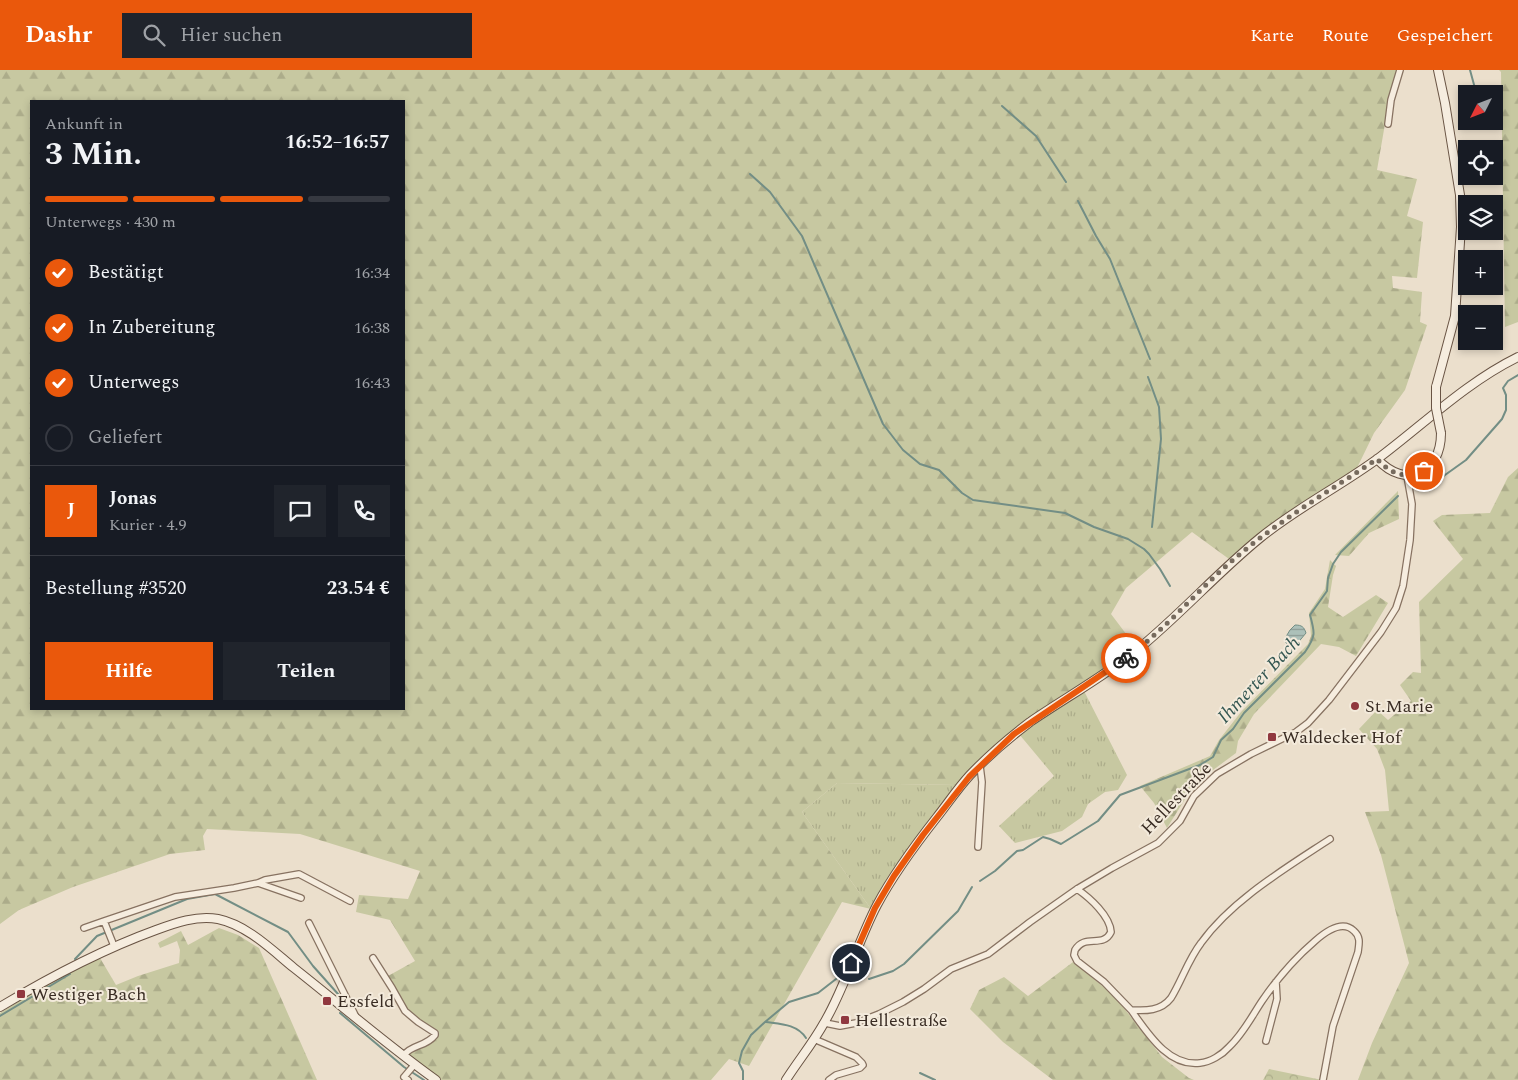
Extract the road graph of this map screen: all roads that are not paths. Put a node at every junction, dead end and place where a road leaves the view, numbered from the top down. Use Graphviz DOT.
graph roads {
  1 [pos="1400,70"];
  2 [pos="1438,70"];
  3 [pos="1388,124"];
  4 [pos="1518,357"];
  5 [pos="1377,459"];
  6 [pos="1407,476"];
  7 [pos="980,766"];
  8 [pos="1330,839"];
  9 [pos="978,847"];
  10 [pos="258,883"];
  11 [pos="1077,889"];
  12 [pos="301,898"];
  13 [pos="350,901"];
  14 [pos="104,921"];
  15 [pos="309,923"];
  16 [pos="84,928"];
  17 [pos="112,942"];
  18 [pos="373,958"];
  19 [pos="1276,982"];
  20 [pos="0,1007"];
  21 [pos="1131,1010"];
  22 [pos="356,1018"];
  23 [pos="825,1023"];
  24 [pos="814,1039"];
  25 [pos="1266,1041"];
  26 [pos="404,1055"];
  27 [pos="415,1064"];
  28 [pos="407,1077"];
  29 [pos="436,1080"];
  30 [pos="786,1080"];
  31 [pos="829,1080"];
  32 [pos="1323,1080"];
  1 -- 3 [label="street"];
  2 -- 6 [label="main road, bridge"];
  4 -- 5 [label="main road"];
  5 -- 6 [label="main road"];
  5 -- 7 [label="main road"];
  6 -- 11 [label="street, Hellestraße"];
  7 -- 9 [label="street"];
  7 -- 23 [label="main road"];
  8 -- 21 [label="street"];
  10 -- 12 [label="street"];
  10 -- 13 [label="street"];
  10 -- 14 [label="street"];
  11 -- 21 [label="street"];
  11 -- 23 [label="street, Hellestraße"];
  14 -- 16 [label="street"];
  14 -- 17 [label="street"];
  15 -- 22 [label="street"];
  17 -- 20 [label="main road"];
  17 -- 22 [label="main road"];
  18 -- 26 [label="street"];
  19 -- 21 [label="street"];
  19 -- 25 [label="street"];
  19 -- 32 [label="street"];
  22 -- 26 [label="main road"];
  23 -- 24 [label="main road"];
  24 -- 30 [label="main road"];
  24 -- 31 [label="street"];
  26 -- 27 [label="main road"];
  27 -- 28 [label="street"];
  27 -- 29 [label="main road"];
}
